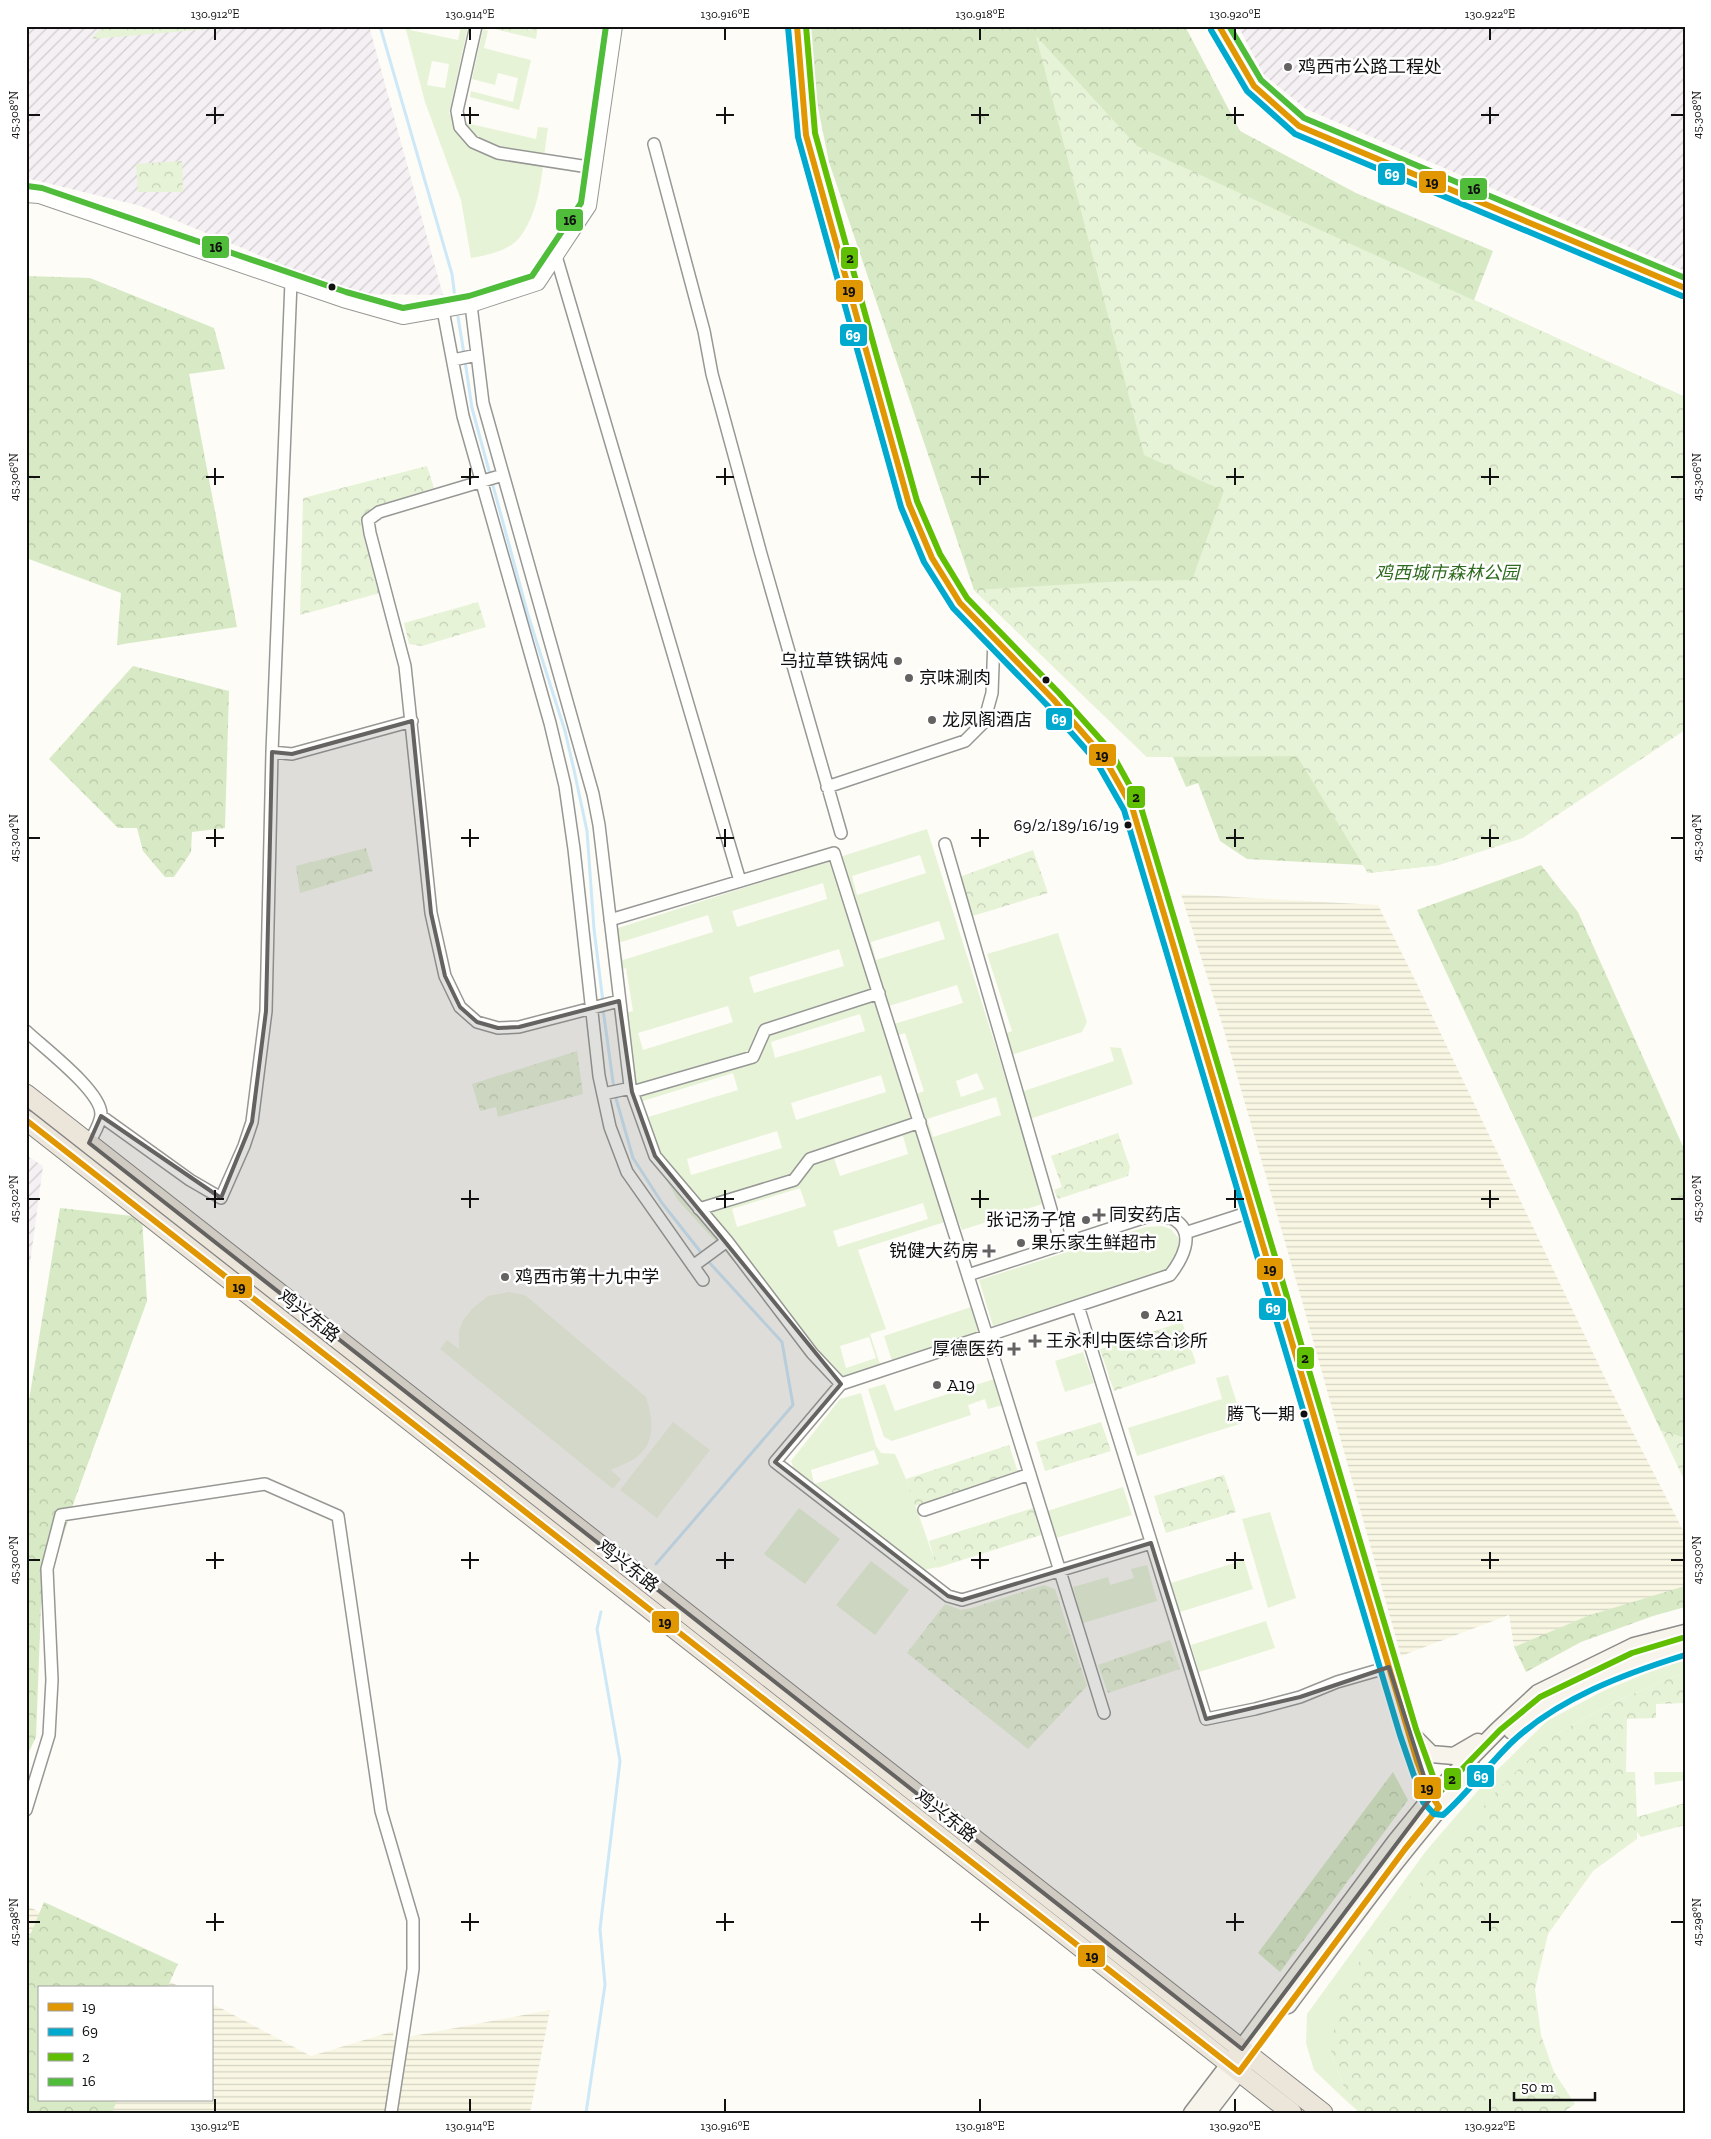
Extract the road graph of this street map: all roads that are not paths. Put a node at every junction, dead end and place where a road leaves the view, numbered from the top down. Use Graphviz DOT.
graph roads {
  1 [pos="476,26"];
  2 [pos="616,26"];
  3 [pos="796,26"];
  4 [pos="1219,26"];
  5 [pos="654,144"];
  6 [pos="595,168"];
  7 [pos="26,195"];
  8 [pos="556,256"];
  9 [pos="291,282"];
  10 [pos="1685,288"];
  11 [pos="471,305"];
  12 [pos="443,310"];
  13 [pos="477,355"];
  14 [pos="452,360"];
  15 [pos="484,410"];
  16 [pos="463,416"];
  17 [pos="503,475"];
  18 [pos="481,481"];
  19 [pos="994,638"];
  20 [pos="412,721"];
  21 [pos="272,752"];
  22 [pos="827,787"];
  23 [pos="841,833"];
  24 [pos="944,844"];
  25 [pos="740,881"];
  26 [pos="610,920"];
  27 [pos="879,992"];
  28 [pos="619,1001"];
  29 [pos="592,1008"];
  30 [pos="26,1031"];
  31 [pos="631,1090"];
  32 [pos="26,1094"];
  33 [pos="603,1094"];
  34 [pos="102,1116"];
  35 [pos="26,1120"];
  36 [pos="920,1122"];
  37 [pos="90,1143"];
  38 [pos="699,1209"];
  39 [pos="1252,1211"];
  40 [pos="1185,1233"];
  41 [pos="727,1242"];
  42 [pos="1061,1244"];
  43 [pos="693,1266"];
  44 [pos="968,1274"];
  45 [pos="704,1280"];
  46 [pos="1078,1306"];
  47 [pos="987,1336"];
  48 [pos="841,1384"];
  49 [pos="1030,1474"];
  50 [pos="924,1510"];
  51 [pos="1151,1543"];
  52 [pos="1060,1572"];
  53 [pos="1685,1633"];
  54 [pos="1685,1646"];
  55 [pos="1389,1667"];
  56 [pos="1104,1713"];
  57 [pos="1498,1730"];
  58 [pos="1408,1732"];
  59 [pos="1435,1803"];
  60 [pos="26,1810"];
  61 [pos="1246,2052"];
  62 [pos="1234,2068"];
  63 [pos="391,2113"];
  64 [pos="1192,2113"];
  65 [pos="1207,2113"];
  66 [pos="1292,2113"];
  67 [pos="1323,2113"];
  1 -- 6 [label="street"];
  2 -- 6 [label="street"];
  3 -- 19 [label="main road"];
  4 -- 10 [label="street"];
  5 -- 22 [label="street"];
  6 -- 8 [label="street"];
  7 -- 9 [label="street"];
  8 -- 11 [label="street"];
  8 -- 25 [label="street"];
  9 -- 12 [label="street"];
  9 -- 21 [label="street"];
  11 -- 12 [label="street"];
  11 -- 13 [label="street"];
  12 -- 14 [label="street"];
  13 -- 14 [label="street"];
  13 -- 15 [label="street"];
  14 -- 16 [label="street"];
  15 -- 16 [label="street"];
  15 -- 17 [label="street"];
  16 -- 18 [label="street"];
  17 -- 18 [label="street"];
  17 -- 26 [label="street"];
  18 -- 20 [label="street"];
  18 -- 29 [label="street"];
  19 -- 22 [label="street"];
  19 -- 39 [label="main road"];
  20 -- 21 [label="street"];
  20 -- 29 [label="street"];
  21 -- 34 [label="street"];
  22 -- 23 [label="street"];
  24 -- 42 [label="street"];
  25 -- 26 [label="street"];
  25 -- 27 [label="street"];
  26 -- 28 [label="street"];
  27 -- 31 [label="street"];
  27 -- 36 [label="street"];
  28 -- 29 [label="street"];
  28 -- 31 [label="street"];
  29 -- 33 [label="street"];
  30 -- 34 [label="street"];
  31 -- 33 [label="street"];
  31 -- 38 [label="street"];
  32 -- 37 [label="highway, 鸡兴东路"];
  33 -- 43 [label="street"];
  34 -- 37 [label="street"];
  35 -- 62 [label="highway, 鸡兴东路"];
  36 -- 38 [label="street"];
  36 -- 44 [label="street"];
  37 -- 61 [label="highway, 鸡兴东路"];
  38 -- 41 [label="street"];
  39 -- 40 [label="street"];
  39 -- 55 [label="main road"];
  40 -- 42 [label="street"];
  40 -- 46 [label="street"];
  41 -- 43 [label="street"];
  41 -- 48 [label="street"];
  42 -- 44 [label="street"];
  43 -- 45 [label="street"];
  44 -- 47 [label="street"];
  46 -- 47 [label="street"];
  46 -- 51 [label="street"];
  47 -- 48 [label="street"];
  47 -- 49 [label="street"];
  48 -- 52 [label="street"];
  49 -- 50 [label="street"];
  49 -- 52 [label="street"];
  51 -- 52 [label="street"];
  51 -- 55 [label="street"];
  52 -- 56 [label="street"];
  53 -- 57 [label="main road"];
  54 -- 59 [label="main road"];
  55 -- 58 [label="main road"];
  57 -- 58 [label="main road"];
  57 -- 59 [label="main road"];
  58 -- 59 [label="main road"];
  59 -- 61 [label="main road"];
  60 -- 63 [label="street"];
  61 -- 62 [label="main road"];
  61 -- 67 [label="highway, 鸡兴东路"];
  62 -- 64 [label="main road"];
  62 -- 65 [label="main road"];
  62 -- 66 [label="highway, 鸡兴东路"];
}
